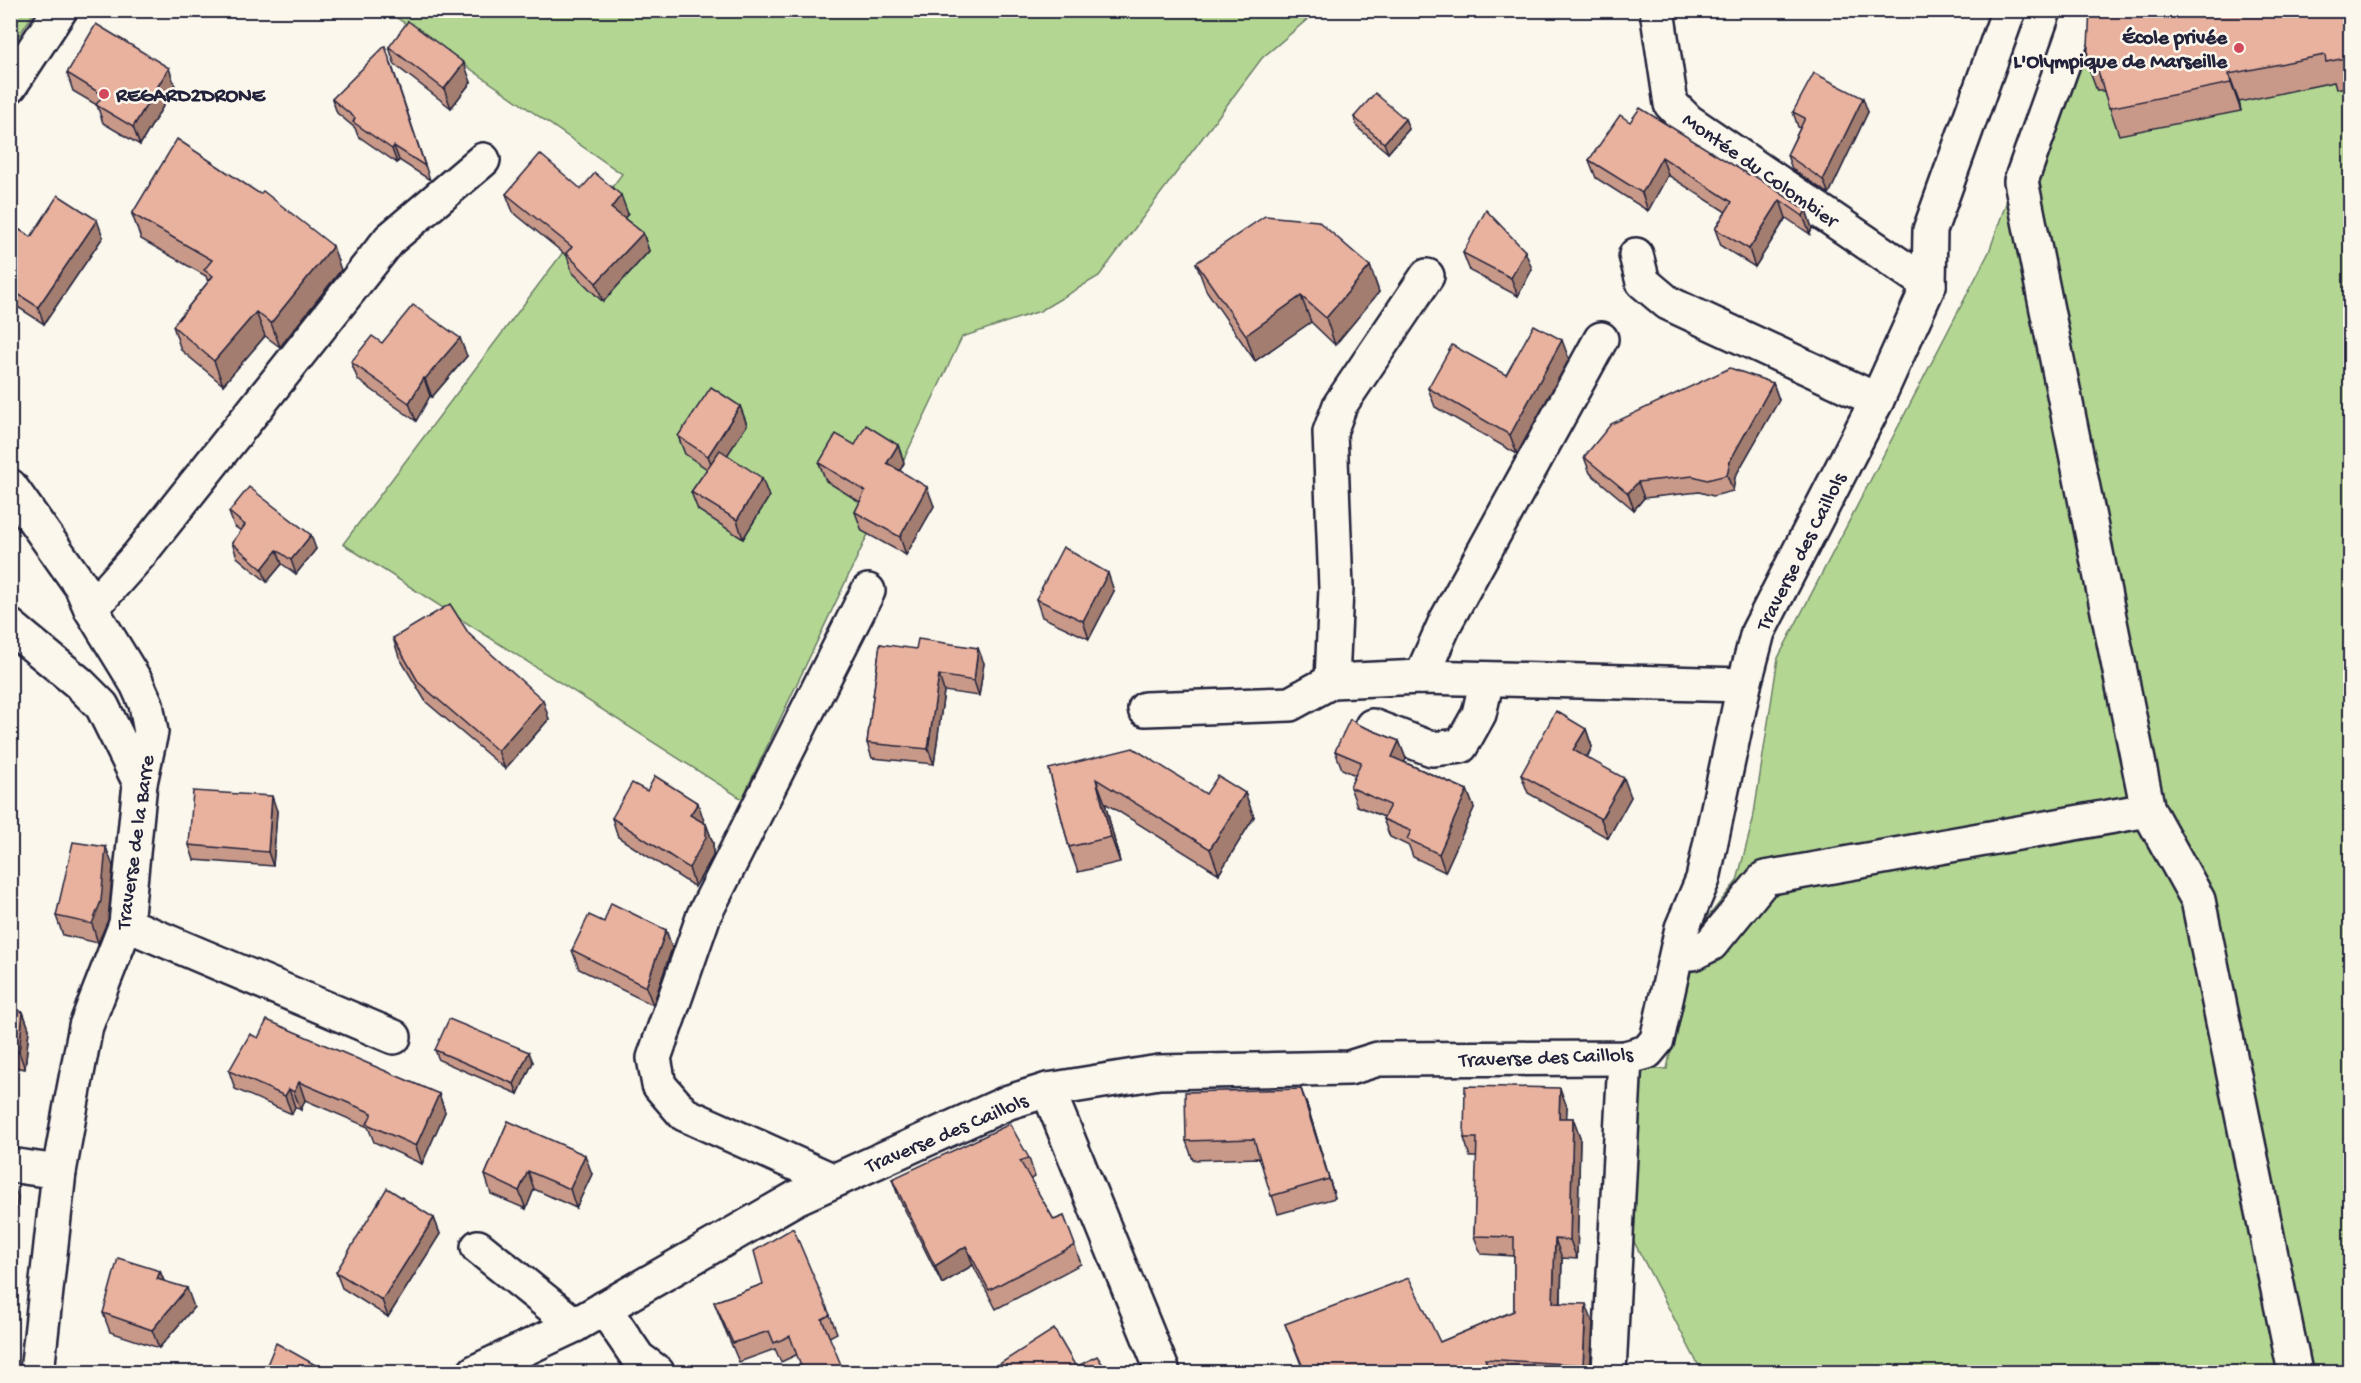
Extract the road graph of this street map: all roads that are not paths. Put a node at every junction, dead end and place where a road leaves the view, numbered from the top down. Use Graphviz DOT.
graph roads {
  1 [pos="60,10"];
  2 [pos="1657,10"];
  3 [pos="2009,10"];
  4 [pos="2082,10"];
  5 [pos="10,86"];
  6 [pos="483,160"];
  7 [pos="1636,255"];
  8 [pos="1428,276"];
  9 [pos="1929,285"];
  10 [pos="1600,339"];
  11 [pos="1877,400"];
  12 [pos="16,507"];
  13 [pos="868,591"];
  14 [pos="91,609"];
  15 [pos="10,626"];
  16 [pos="1421,677"];
  17 [pos="1487,679"];
  18 [pos="1332,681"];
  19 [pos="1744,685"];
  20 [pos="1145,708"];
  21 [pos="1372,726"];
  22 [pos="140,783"];
  23 [pos="2148,810"];
  24 [pos="126,924"];
  25 [pos="1678,952"];
  26 [pos="394,1037"];
  27 [pos="1625,1058"];
  28 [pos="1047,1090"];
  29 [pos="10,1165"];
  30 [pos="59,1172"];
  31 [pos="832,1180"];
  32 [pos="478,1247"];
  33 [pos="604,1308"];
  34 [pos="575,1325"];
  35 [pos="36,1372"];
  36 [pos="475,1372"];
  37 [pos="657,1372"];
  38 [pos="1163,1372"];
  39 [pos="1609,1372"];
  40 [pos="2295,1372"];
  1 -- 5 [label="street"];
  2 -- 9 [label="street, Montée du Colombier"];
  3 -- 9 [label="street, Traverse des Caillols"];
  4 -- 23 [label="street"];
  6 -- 14 [label="street"];
  7 -- 11 [label="street"];
  8 -- 18 [label="street"];
  9 -- 11 [label="street, Traverse des Caillols"];
  10 -- 16 [label="street"];
  11 -- 19 [label="street, Traverse des Caillols"];
  12 -- 14 [label="street, Traverse de la Barre"];
  13 -- 31 [label="street"];
  14 -- 22 [label="street, Traverse de la Barre"];
  15 -- 22 [label="street"];
  16 -- 17 [label="street"];
  16 -- 18 [label="street"];
  17 -- 19 [label="street"];
  17 -- 21 [label="street"];
  18 -- 20 [label="street"];
  19 -- 25 [label="street, Traverse des Caillols"];
  22 -- 24 [label="street, Traverse de la Barre"];
  23 -- 25 [label="street"];
  23 -- 40 [label="street"];
  24 -- 26 [label="street"];
  24 -- 30 [label="street, Traverse de la Barre"];
  25 -- 27 [label="street, Traverse des Caillols"];
  27 -- 28 [label="street, Traverse des Caillols"];
  27 -- 39 [label="street"];
  28 -- 31 [label="street, Traverse des Caillols"];
  28 -- 38 [label="street"];
  29 -- 30 [label="street"];
  30 -- 35 [label="street, Traverse de la Barre"];
  31 -- 33 [label="street, Traverse des Caillols"];
  32 -- 34 [label="street"];
  33 -- 34 [label="street, Traverse des Caillols"];
  33 -- 37 [label="street"];
  34 -- 36 [label="street, Traverse des Caillols"];
}
